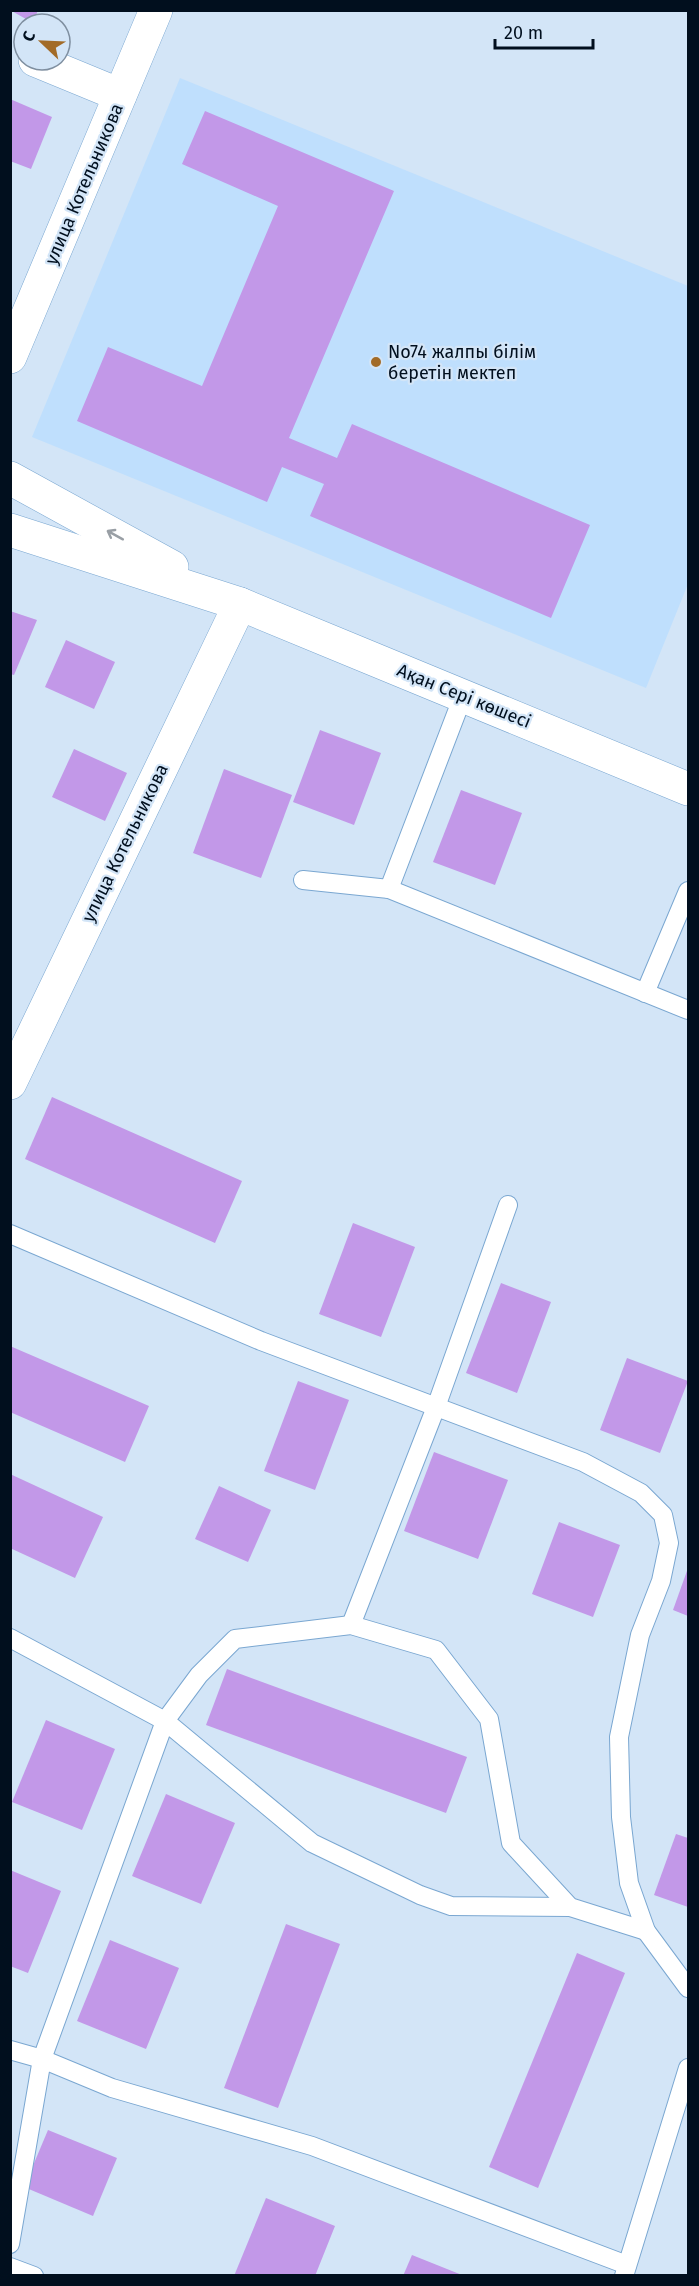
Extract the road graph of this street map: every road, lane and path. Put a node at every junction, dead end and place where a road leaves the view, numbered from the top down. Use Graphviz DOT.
graph roads {
  1 [pos="156,10"];
  2 [pos="64,72"];
  3 [pos="120,95"];
  4 [pos="10,357"];
  5 [pos="10,478"];
  6 [pos="10,530"];
  7 [pos="240,604"];
  8 [pos="463,696"];
  9 [pos="688,789"];
  10 [pos="303,880"];
  11 [pos="389,889"];
  12 [pos="688,891"];
  13 [pos="645,993"];
  14 [pos="688,1010"];
  15 [pos="10,1083"];
  16 [pos="508,1205"];
  17 [pos="10,1234"];
  18 [pos="436,1407"];
  19 [pos="351,1625"];
  20 [pos="10,1638"];
  21 [pos="165,1721"];
  22 [pos="570,1907"];
  23 [pos="646,1931"];
  24 [pos="688,1988"];
  25 [pos="10,2050"];
  26 [pos="42,2059"];
  27 [pos="688,2068"];
  28 [pos="10,2244"];
  29 [pos="10,2267"];
  30 [pos="625,2270"];
  31 [pos="34,2276"];
  1 -- 3 [label="street, улица Котельникова"];
  2 -- 3 [label="street"];
  3 -- 4 [label="street, улица Котельникова"];
  7 -- 5 [label="street, Ақан Сері көшесі, one-way"];
  6 -- 7 [label="street, Ақан Сері көшесі"];
  7 -- 8 [label="street, Ақан Сері көшесі"];
  7 -- 15 [label="street, улица Котельникова"];
  8 -- 9 [label="street, Ақан Сері көшесі"];
  8 -- 11 [label="lane"];
  10 -- 11 [label="lane"];
  11 -- 13 [label="lane"];
  12 -- 13 [label="lane"];
  13 -- 14 [label="lane"];
  16 -- 18 [label="lane"];
  17 -- 18 [label="lane"];
  18 -- 19 [label="lane"];
  18 -- 23 [label="lane"];
  19 -- 21 [label="lane"];
  19 -- 22 [label="lane"];
  20 -- 21 [label="lane"];
  21 -- 22 [label="lane"];
  21 -- 26 [label="lane"];
  22 -- 23 [label="lane"];
  23 -- 24 [label="lane"];
  25 -- 26 [label="lane"];
  26 -- 28 [label="lane"];
  26 -- 30 [label="lane"];
  27 -- 30 [label="lane"];
  29 -- 31 [label="lane"];
}
